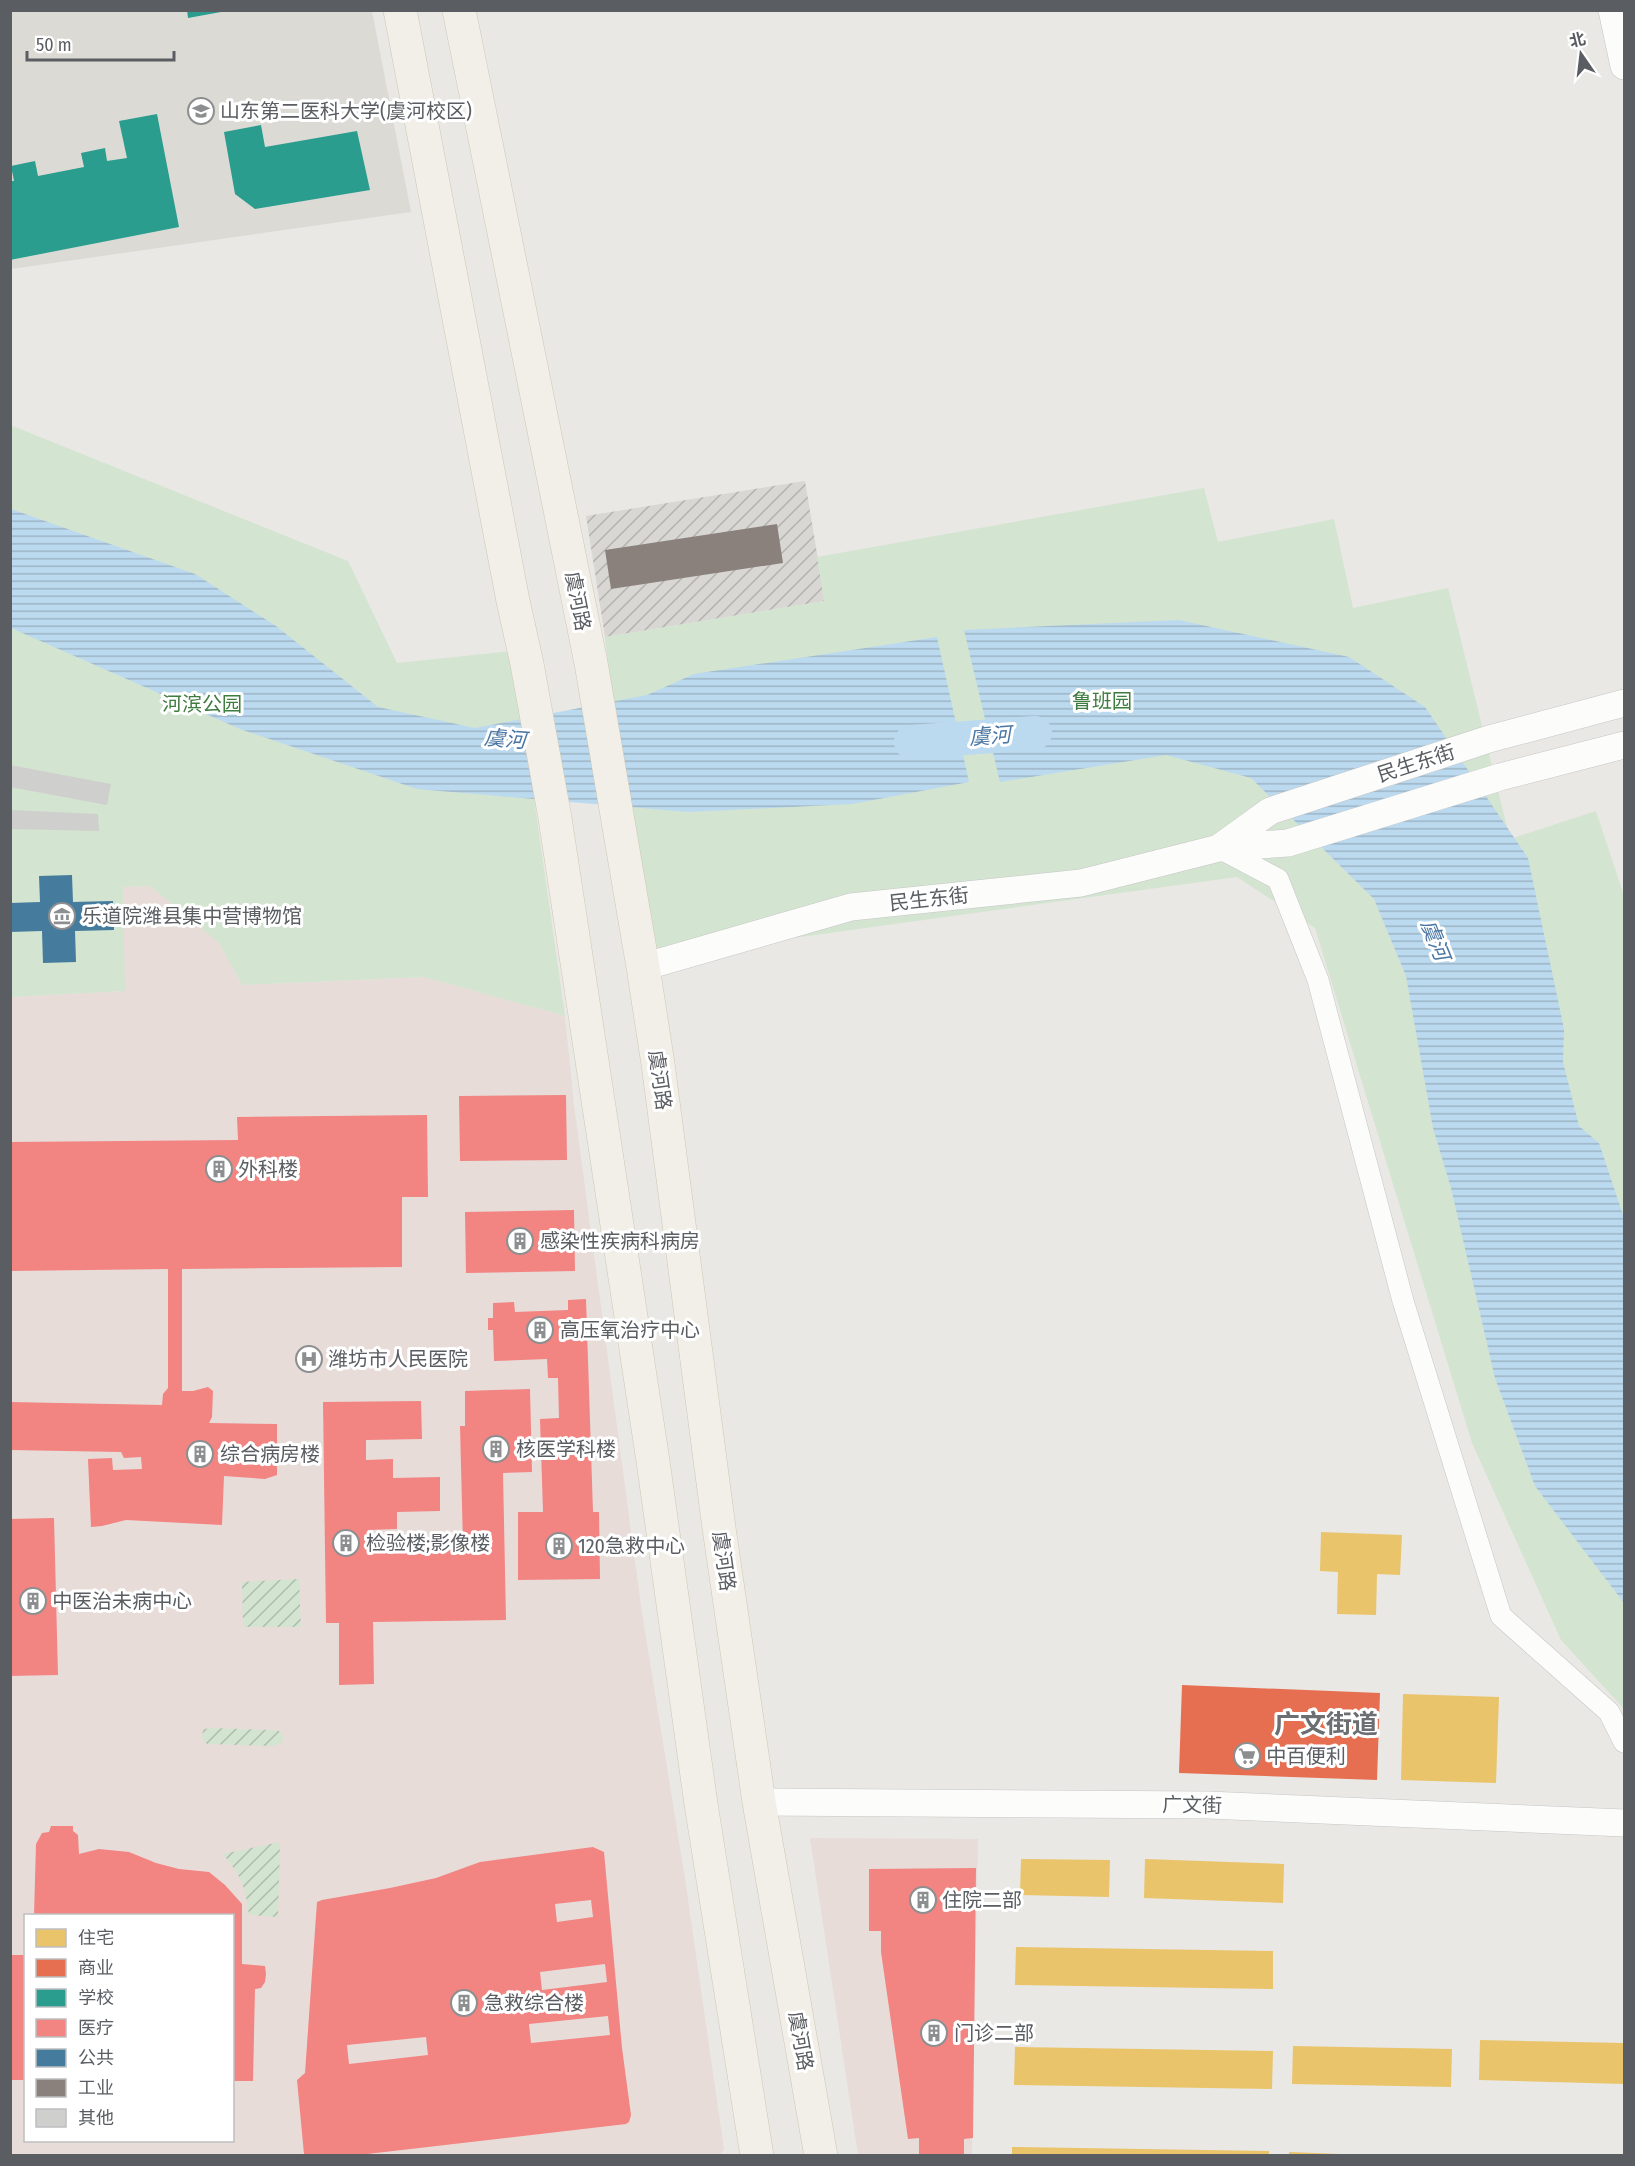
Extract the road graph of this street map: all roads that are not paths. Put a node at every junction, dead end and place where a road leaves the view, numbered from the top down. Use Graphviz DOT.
graph roads {
  1 [pos="400,10"];
  2 [pos="459,10"];
  3 [pos="1612,10"];
  4 [pos="1624,66"];
  5 [pos="1624,703"];
  6 [pos="1624,745"];
  7 [pos="1219,848"];
  8 [pos="643,967"];
  9 [pos="1624,1742"];
  10 [pos="759,1802"];
  11 [pos="1624,1823"];
  12 [pos="757,2156"];
  13 [pos="821,2156"];
  1 -- 12 [label="main road"];
  2 -- 8 [label="main road, 虞河路"];
  3 -- 4 [label="street"];
  5 -- 7 [label="street, 民生东街"];
  6 -- 7 [label="street, 民生东街"];
  7 -- 8 [label="street, 民生东街"];
  7 -- 9 [label="street"];
  8 -- 10 [label="main road, 虞河路"];
  10 -- 11 [label="street, 广文街"];
  10 -- 13 [label="main road, 虞河路"];
}
